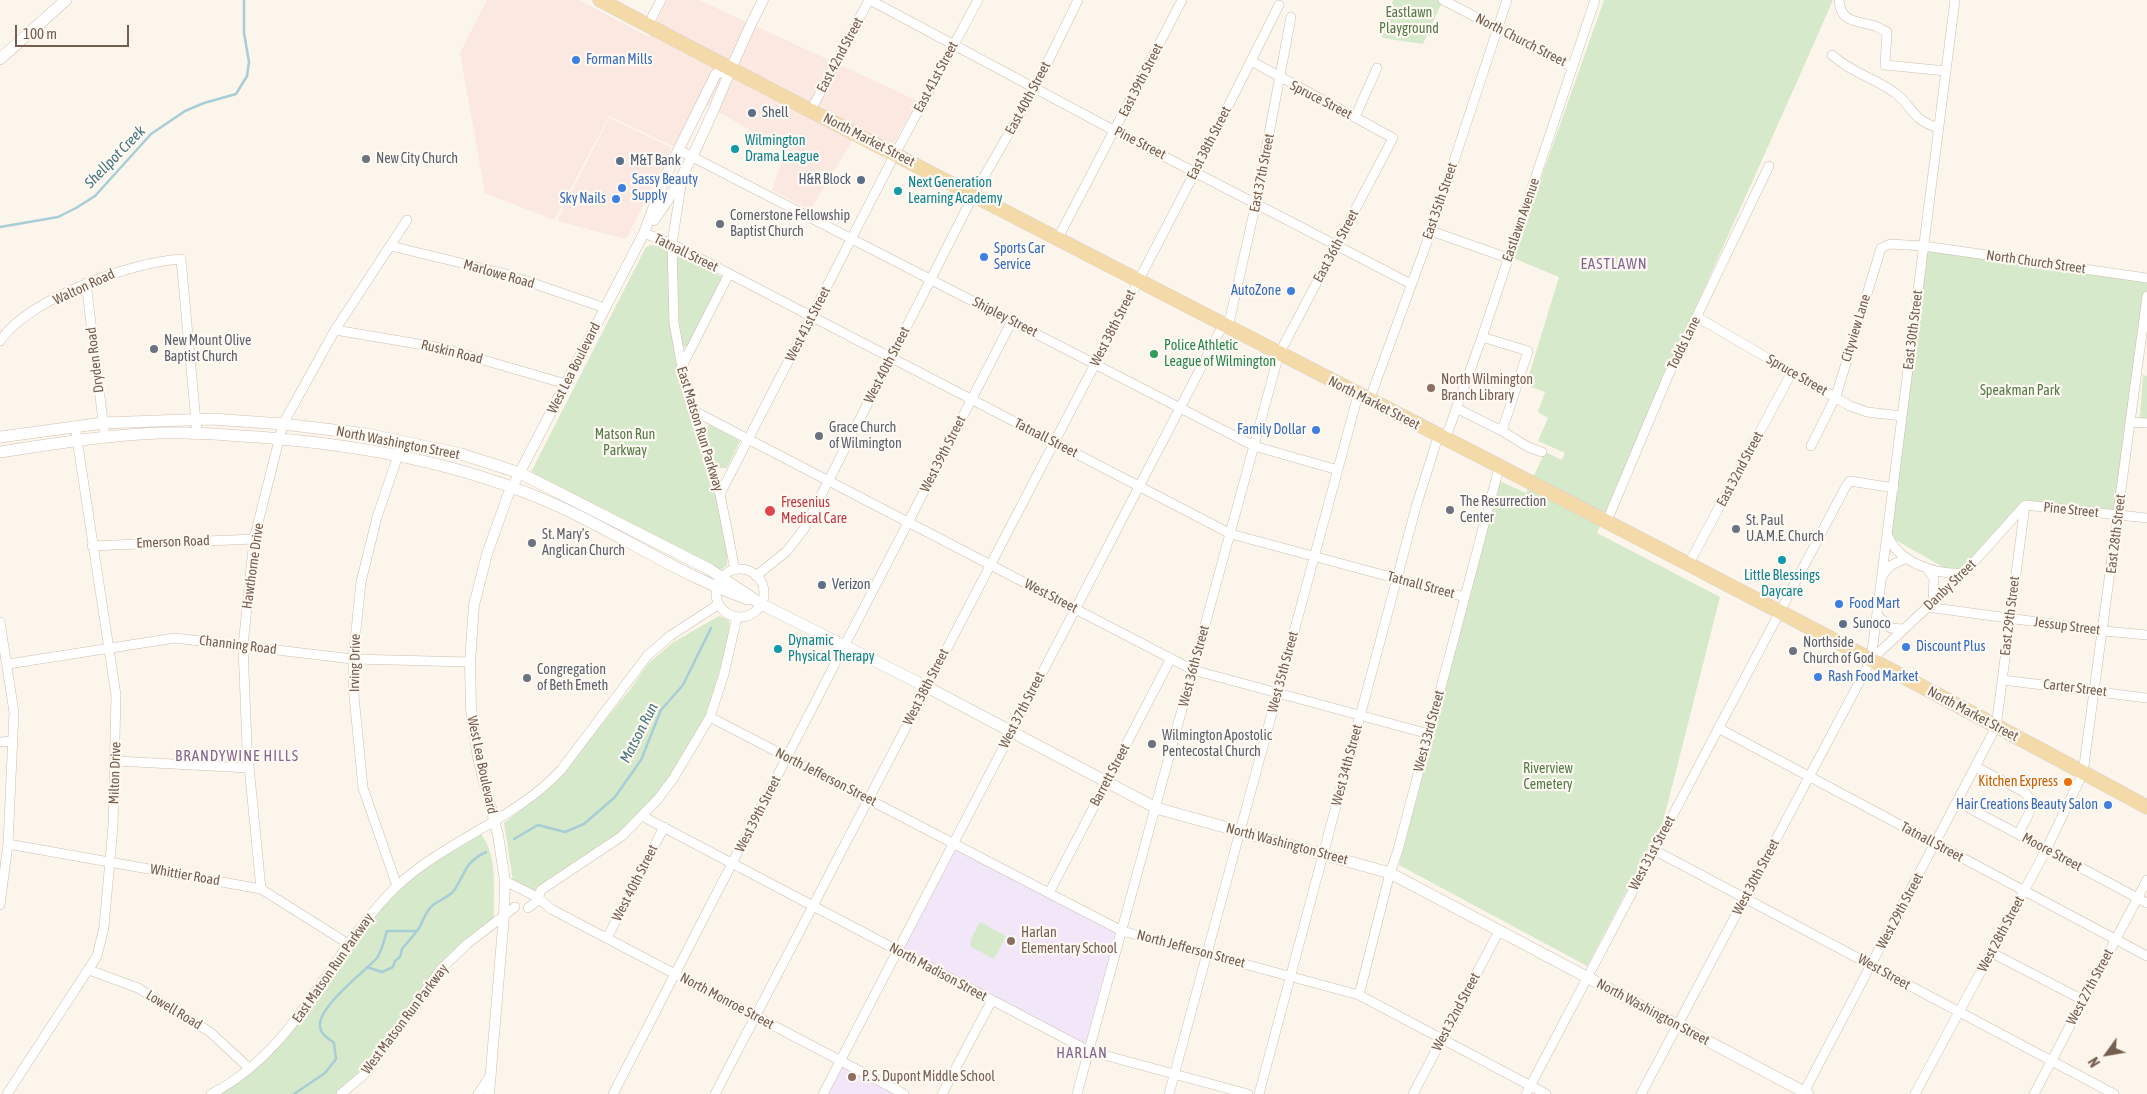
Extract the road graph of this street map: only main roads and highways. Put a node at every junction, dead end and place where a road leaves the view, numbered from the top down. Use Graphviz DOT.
graph roads {
  1 [pos="66,0"];
  2 [pos="600,0"];
  3 [pos="0,60"];
  4 [pos="0,437"];
  5 [pos="0,452"];
  6 [pos="761,604"];
  7 [pos="2147,807"];
  8 [pos="1805,1093"];
  1 -- 3 [label="main road"];
  2 -- 7 [label="main road, North Market Street"];
  4 -- 6 [label="main road, North Washington Street"];
  5 -- 6 [label="main road, North Washington Street"];
  6 -- 8 [label="main road, North Washington Street"];
}
